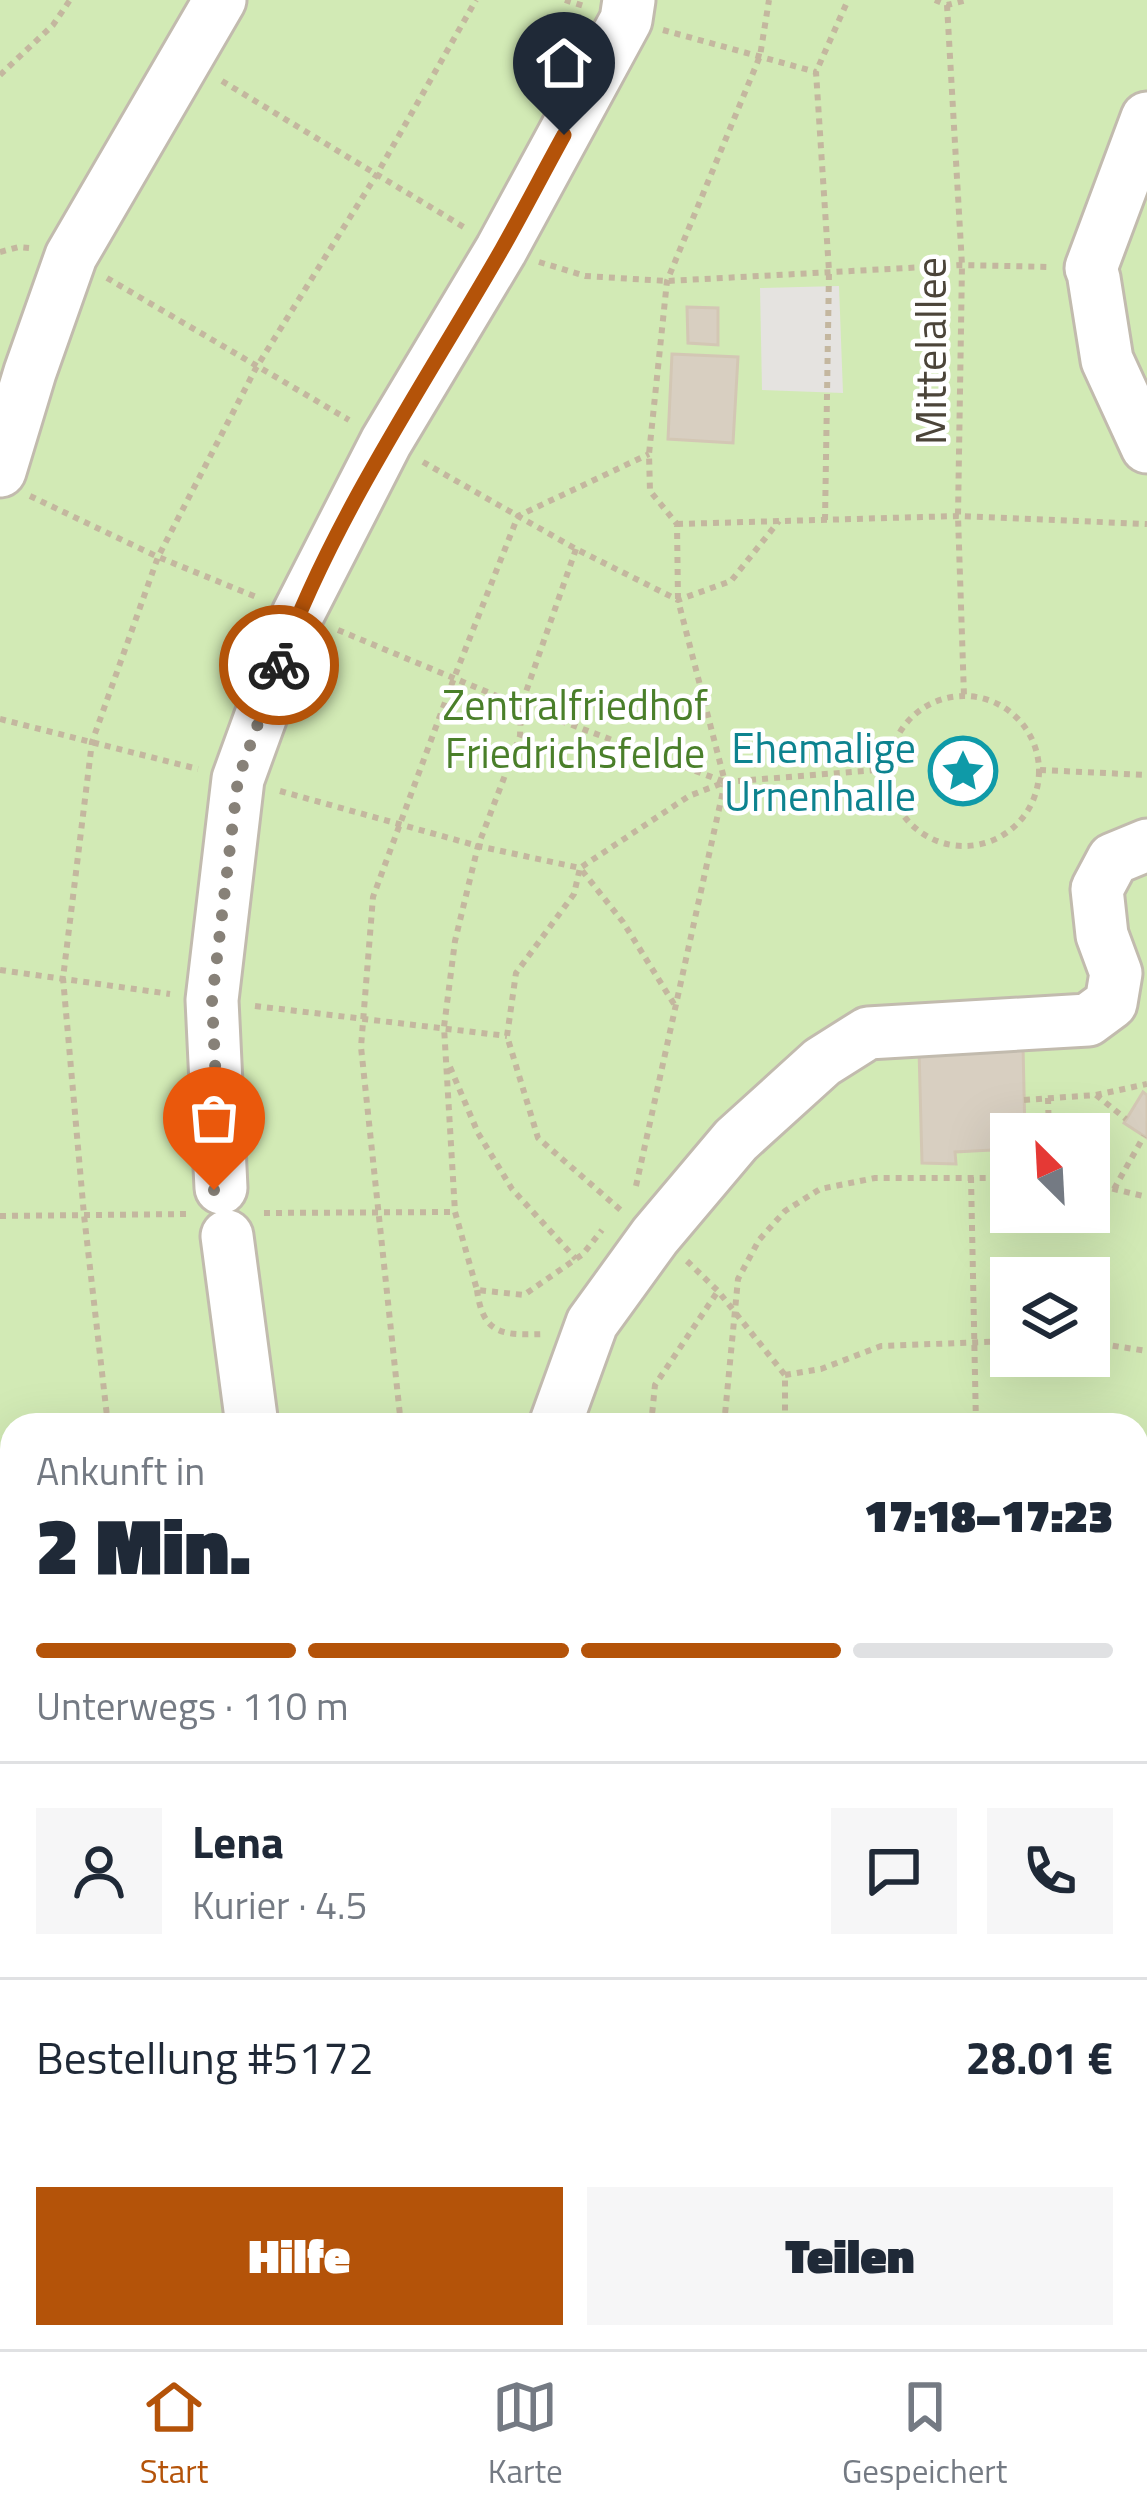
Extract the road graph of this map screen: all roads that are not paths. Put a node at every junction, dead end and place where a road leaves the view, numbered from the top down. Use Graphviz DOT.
graph roads {
  1 [pos="220,0"];
  2 [pos="628,10"];
  3 [pos="1147,118"];
  4 [pos="15,365"];
  5 [pos="1147,447"];
  6 [pos="10,481"];
  7 [pos="1147,845"];
  8 [pos="250,1413"];
  9 [pos="559,1413"];
  1 -- 4 [label="lane"];
  2 -- 8 [label="lane"];
  3 -- 5 [label="lane"];
  4 -- 6 [label="lane"];
  7 -- 9 [label="lane"];
}
